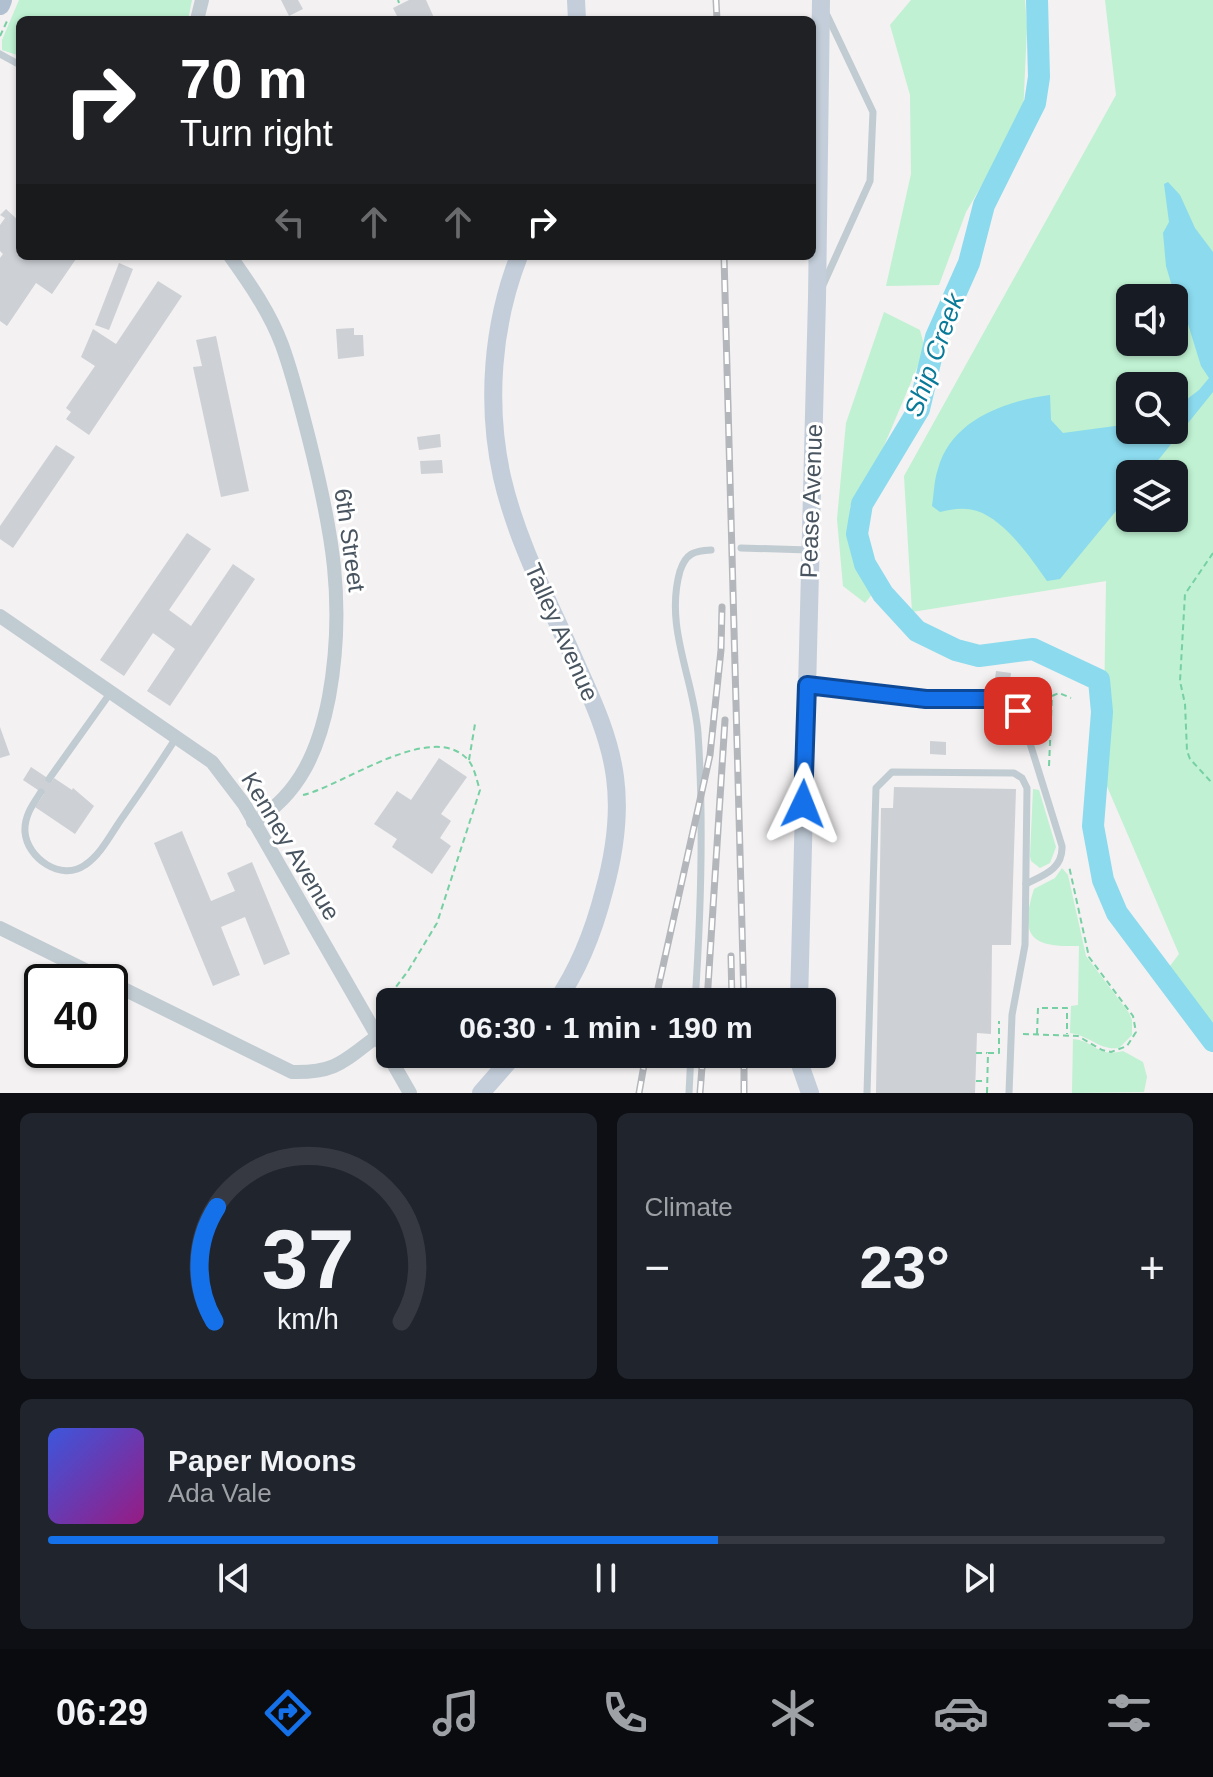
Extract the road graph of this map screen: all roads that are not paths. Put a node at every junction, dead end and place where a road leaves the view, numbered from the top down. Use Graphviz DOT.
graph roads {
  1 [pos="821,1"];
  2 [pos="233,260"];
  3 [pos="517,260"];
  4 [pos="817,298"];
  5 [pos="741,548"];
  6 [pos="711,550"];
  7 [pos="809,550"];
  8 [pos="0,616"];
  9 [pos="807,685"];
  10 [pos="111,692"];
  11 [pos="177,738"];
  12 [pos="49,779"];
  13 [pos="41,792"];
  14 [pos="253,822"];
  15 [pos="1026,884"];
  16 [pos="0,928"];
  17 [pos="564,988"];
  18 [pos="696,988"];
  19 [pos="799,988"];
  20 [pos="376,1037"];
  21 [pos="395,1068"];
  22 [pos="503,1068"];
  23 [pos="690,1068"];
  24 [pos="797,1068"];
  25 [pos="801,1068"];
  26 [pos="410,1093"];
  27 [pos="481,1093"];
  28 [pos="689,1093"];
  29 [pos="796,1093"];
  30 [pos="810,1093"];
  31 [pos="867,1093"];
  32 [pos="1009,1093"];
  1 -- 4 [label="street, Pease Avenue"];
  1 -- 4 [label="lane"];
  2 -- 14 [label="street, 6th Street"];
  3 -- 17 [label="street, Talley Avenue"];
  4 -- 7 [label="street, Pease Avenue"];
  5 -- 7 [label="lane"];
  6 -- 18 [label="lane"];
  7 -- 9 [label="street, Pease Avenue"];
  8 -- 10 [label="street, Kenney Avenue"];
  9 -- 15 [label="lane"];
  9 -- 19 [label="street, Pease Avenue"];
  10 -- 11 [label="street, Kenney Avenue"];
  10 -- 12 [label="lane"];
  11 -- 13 [label="lane"];
  11 -- 14 [label="street, Kenney Avenue"];
  14 -- 20 [label="street, Kenney Avenue"];
  15 -- 31 [label="lane"];
  15 -- 32 [label="lane"];
  16 -- 20 [label="street"];
  21 -- 26 [label="street, Kenney Avenue"];
  22 -- 27 [label="street"];
  23 -- 28 [label="lane"];
  24 -- 29 [label="street"];
  25 -- 30 [label="street"];
}
